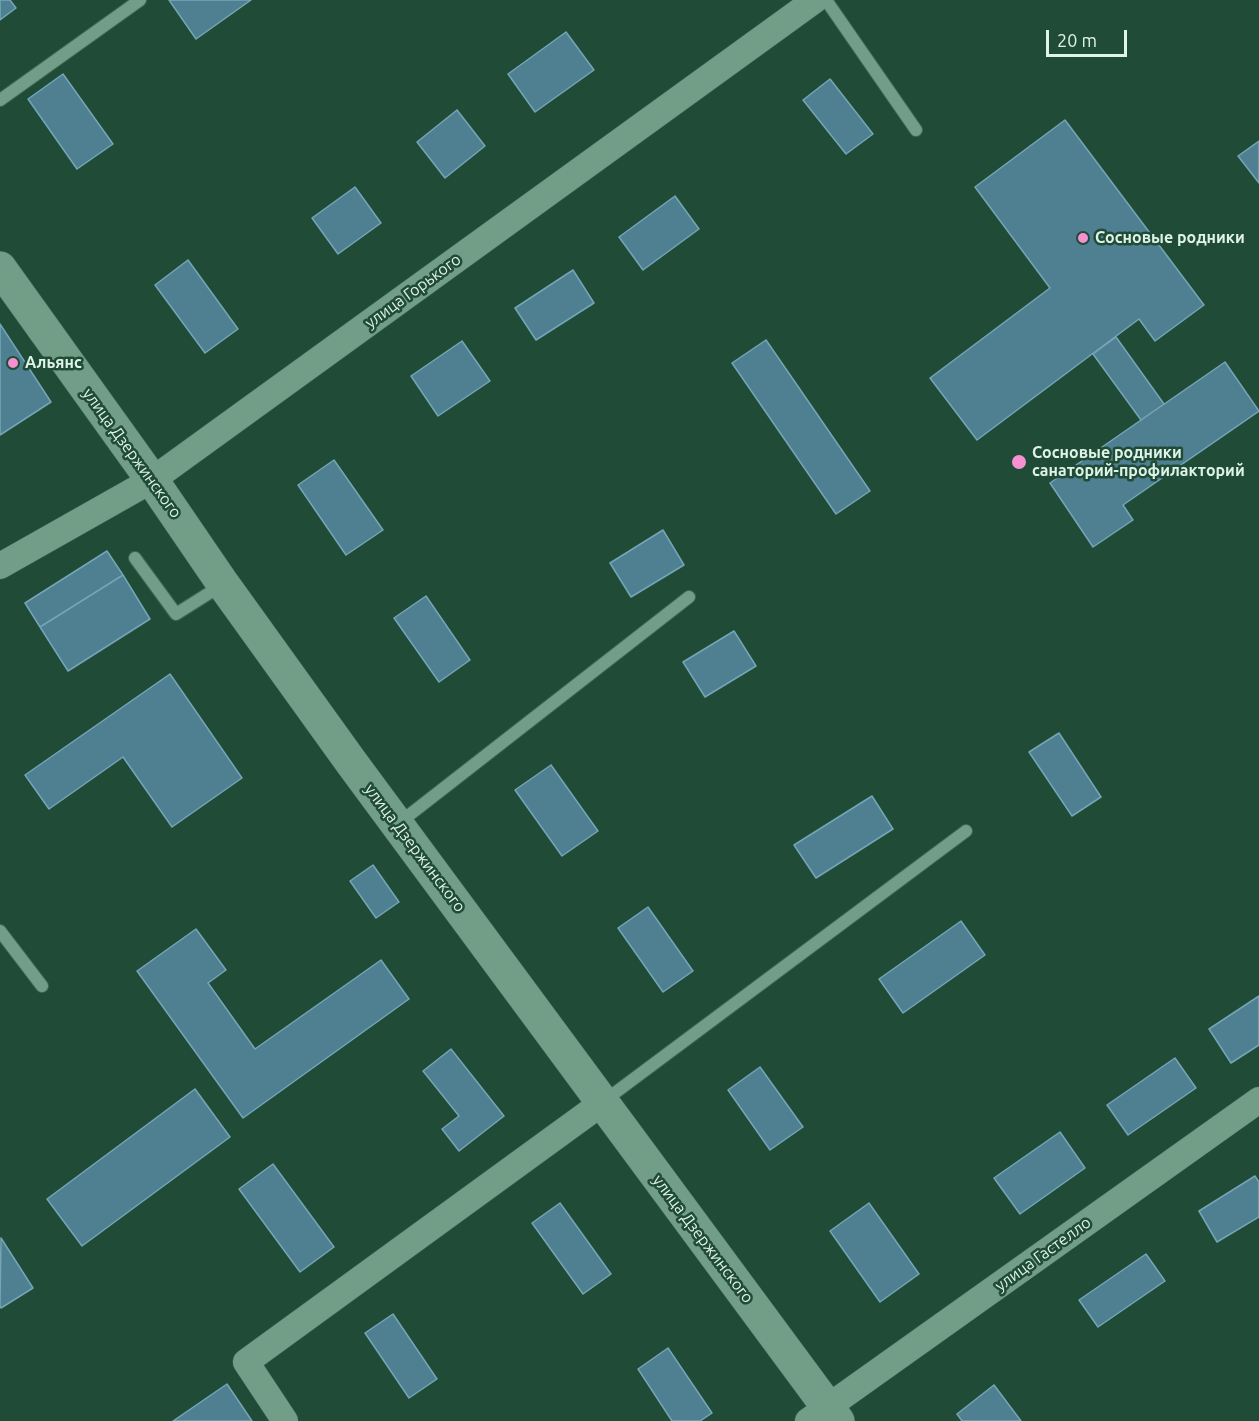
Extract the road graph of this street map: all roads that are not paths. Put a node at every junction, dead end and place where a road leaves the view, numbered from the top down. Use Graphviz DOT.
graph roads {
  1 [pos="140,0"];
  2 [pos="815,0"];
  3 [pos="826,0"];
  4 [pos="0,100"];
  5 [pos="916,129"];
  6 [pos="3,279"];
  7 [pos="152,480"];
  8 [pos="135,558"];
  9 [pos="0,566"];
  10 [pos="223,584"];
  11 [pos="689,597"];
  12 [pos="398,824"];
  13 [pos="966,831"];
  14 [pos="0,931"];
  15 [pos="42,986"];
  16 [pos="1259,1100"];
  17 [pos="602,1103"];
  18 [pos="825,1416"];
  19 [pos="285,1421"];
  1 -- 4 [label="lane"];
  2 -- 7 [label="street, улица Горького"];
  3 -- 5 [label="lane"];
  6 -- 7 [label="street, улица Дзержинского"];
  7 -- 9 [label="street, улица Горького"];
  7 -- 10 [label="street, улица Дзержинского"];
  8 -- 10 [label="lane"];
  10 -- 12 [label="street, улица Дзержинского"];
  11 -- 12 [label="lane"];
  12 -- 17 [label="street, улица Дзержинского"];
  13 -- 17 [label="lane"];
  14 -- 15 [label="lane"];
  16 -- 18 [label="street, улица Гастелло"];
  17 -- 18 [label="street, улица Дзержинского"];
  17 -- 19 [label="street"];
}
